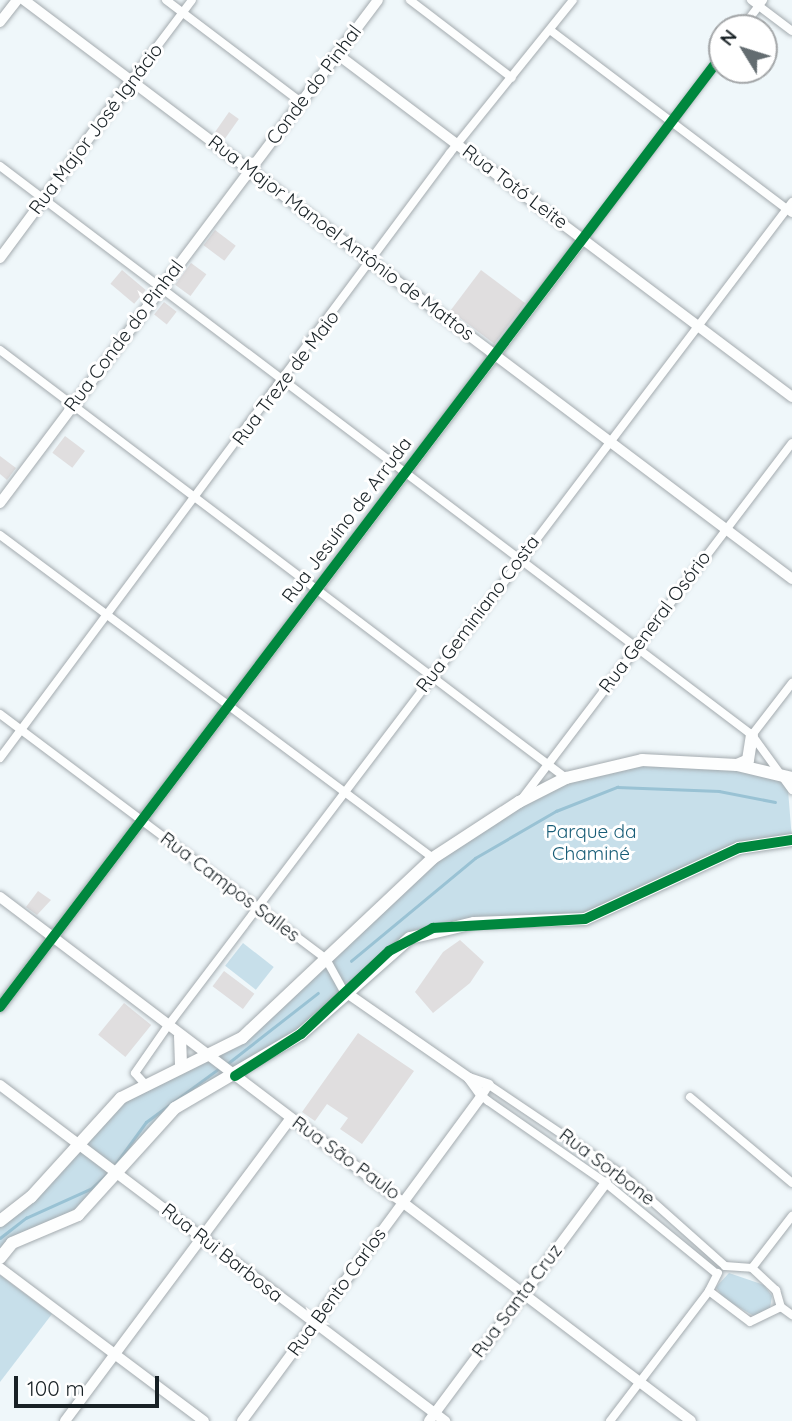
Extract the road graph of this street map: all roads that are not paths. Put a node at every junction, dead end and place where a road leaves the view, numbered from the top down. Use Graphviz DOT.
graph roads {
  1 [pos="17,0"];
  2 [pos="24,0"];
  3 [pos="166,0"];
  4 [pos="192,0"];
  5 [pos="378,0"];
  6 [pos="410,0"];
  7 [pos="573,0"];
  8 [pos="758,2"];
  9 [pos="182,13"];
  10 [pos="0,22"];
  11 [pos="550,30"];
  12 [pos="792,31"];
  13 [pos="337,54"];
  14 [pos="708,73"];
  15 [pos="512,78"];
  16 [pos="131,81"];
  17 [pos="301,102"];
  18 [pos="671,122"];
  19 [pos="460,146"];
  20 [pos="0,166"];
  21 [pos="251,170"];
  22 [pos="44,199"];
  23 [pos="790,208"];
  24 [pos="583,239"];
  25 [pos="0,258"];
  26 [pos="373,262"];
  27 [pos="158,288"];
  28 [pos="698,326"];
  29 [pos="0,350"];
  30 [pos="494,354"];
  31 [pos="282,382"];
  32 [pos="792,397"];
  33 [pos="70,409"];
  34 [pos="609,441"];
  35 [pos="792,443"];
  36 [pos="404,476"];
  37 [pos="195,500"];
  38 [pos="0,503"];
  39 [pos="726,529"];
  40 [pos="0,535"];
  41 [pos="518,560"];
  42 [pos="792,579"];
  43 [pos="316,589"];
  44 [pos="108,615"];
  45 [pos="635,648"];
  46 [pos="431,676"];
  47 [pos="792,683"];
  48 [pos="229,706"];
  49 [pos="0,714"];
  50 [pos="21,730"];
  51 [pos="752,735"];
  52 [pos="0,758"];
  53 [pos="548,762"];
  54 [pos="737,765"];
  55 [pos="566,778"];
  56 [pos="789,778"];
  57 [pos="792,790"];
  58 [pos="345,791"];
  59 [pos="519,802"];
  60 [pos="141,821"];
  61 [pos="792,840"];
  62 [pos="433,858"];
  63 [pos="0,897"];
  64 [pos="258,907"];
  65 [pos="52,937"];
  66 [pos="327,959"];
  67 [pos="344,991"];
  68 [pos="0,1007"];
  69 [pos="167,1027"];
  70 [pos="180,1036"];
  71 [pos="211,1059"];
  72 [pos="181,1066"];
  73 [pos="233,1075"];
  74 [pos="470,1079"];
  75 [pos="144,1083"];
  76 [pos="0,1085"];
  77 [pos="489,1085"];
  78 [pos="482,1096"];
  79 [pos="690,1097"];
  80 [pos="291,1118"];
  81 [pos="77,1143"];
  82 [pos="119,1174"];
  83 [pos="792,1182"];
  84 [pos="606,1183"];
  85 [pos="404,1201"];
  86 [pos="792,1216"];
  87 [pos="0,1221"];
  88 [pos="677,1221"];
  89 [pos="667,1234"];
  90 [pos="203,1238"];
  91 [pos="0,1258"];
  92 [pos="725,1266"];
  93 [pos="0,1268"];
  94 [pos="752,1268"];
  95 [pos="717,1274"];
  96 [pos="709,1291"];
  97 [pos="523,1292"];
  98 [pos="781,1307"];
  99 [pos="792,1315"];
  100 [pos="314,1324"];
  101 [pos="114,1355"];
  102 [pos="639,1382"];
  103 [pos="432,1417"];
  104 [pos="65,1421"];
  105 [pos="204,1421"];
  106 [pos="242,1421"];
  107 [pos="445,1421"];
  108 [pos="610,1421"];
  109 [pos="691,1421"];
  1 -- 10 [label="street"];
  2 -- 16 [label="street, Rua Major Manoel Antônio de Mattos"];
  3 -- 9 [label="street"];
  4 -- 9 [label="street, Rua Major José Ignácio"];
  5 -- 13 [label="street, Conde do Pinhal"];
  6 -- 15 [label="street"];
  7 -- 11 [label="street, Rua Treze de Maio"];
  8 -- 12 [label="street"];
  9 -- 16 [label="street, Rua Major José Ignácio"];
  9 -- 17 [label="street"];
  11 -- 15 [label="street, Rua Treze de Maio"];
  11 -- 18 [label="street"];
  13 -- 17 [label="street, Conde do Pinhal"];
  13 -- 19 [label="street, Rua Totó Leite"];
  14 -- 18 [label="street, Rua Jesuíno de Arruda"];
  15 -- 19 [label="street, Rua Treze de Maio"];
  16 -- 21 [label="street, Rua Major Manoel Antônio de Mattos"];
  16 -- 22 [label="street, Rua Major José Ignácio"];
  17 -- 21 [label="street, Conde do Pinhal"];
  18 -- 23 [label="street"];
  18 -- 24 [label="street, Rua Jesuíno de Arruda"];
  19 -- 24 [label="street, Rua Totó Leite"];
  19 -- 26 [label="street, Rua Treze de Maio"];
  20 -- 22 [label="street"];
  21 -- 26 [label="street, Rua Major Manoel Antônio de Mattos"];
  21 -- 27 [label="street, Rua Conde do Pinhal"];
  22 -- 25 [label="street, Rua Major José Ignácio"];
  22 -- 27 [label="street"];
  23 -- 28 [label="street, Rua Geminiano Costa"];
  24 -- 28 [label="street, Rua Totó Leite"];
  24 -- 30 [label="street, Rua Jesuíno de Arruda"];
  26 -- 30 [label="street, Rua Major Manoel Antônio de Mattos"];
  26 -- 31 [label="street, Rua Treze de Maio"];
  27 -- 31 [label="street"];
  27 -- 33 [label="street, Rua Conde do Pinhal"];
  28 -- 32 [label="street, Rua Totó Leite"];
  28 -- 34 [label="street, Rua Geminiano Costa"];
  29 -- 33 [label="street"];
  30 -- 34 [label="street, Rua Major Manoel Antônio de Mattos"];
  30 -- 36 [label="street, Rua Jesuíno de Arruda"];
  31 -- 36 [label="street"];
  31 -- 37 [label="street, Rua Treze de Maio"];
  33 -- 37 [label="street"];
  33 -- 38 [label="street, Rua Conde do Pinhal"];
  34 -- 39 [label="street, Rua Major Manoel Antônio de Mattos"];
  34 -- 41 [label="street, Rua Geminiano Costa"];
  35 -- 39 [label="street, Rua General Osório"];
  36 -- 41 [label="street"];
  36 -- 43 [label="street, Rua Jesuíno de Arruda"];
  37 -- 43 [label="street"];
  37 -- 44 [label="street, Rua Treze de Maio"];
  39 -- 42 [label="street, Rua Major Manoel Antônio de Mattos"];
  39 -- 45 [label="street, Rua General Osório"];
  40 -- 44 [label="street"];
  41 -- 45 [label="street"];
  41 -- 46 [label="street, Rua Geminiano Costa"];
  43 -- 46 [label="street"];
  43 -- 48 [label="street, Rua Jesuíno de Arruda"];
  44 -- 48 [label="street"];
  44 -- 50 [label="street, Rua Treze de Maio"];
  45 -- 51 [label="street"];
  45 -- 53 [label="street, Rua General Osório"];
  46 -- 53 [label="street"];
  46 -- 58 [label="street, Rua Geminiano Costa"];
  47 -- 51 [label="street"];
  48 -- 58 [label="street"];
  48 -- 60 [label="street, Rua Jesuíno de Arruda"];
  49 -- 50 [label="street, Rua Campos Salles"];
  50 -- 52 [label="street, Rua Treze de Maio"];
  50 -- 60 [label="street, Rua Campos Salles"];
  51 -- 54 [label="main road"];
  51 -- 56 [label="street"];
  53 -- 55 [label="street"];
  53 -- 59 [label="street, Rua General Osório"];
  54 -- 55 [label="main road"];
  54 -- 56 [label="main road"];
  55 -- 59 [label="main road"];
  56 -- 57 [label="street"];
  58 -- 62 [label="street"];
  58 -- 64 [label="street, Rua Geminiano Costa"];
  59 -- 62 [label="main road"];
  60 -- 64 [label="street, Rua Campos Salles"];
  60 -- 65 [label="street, Rua Jesuíno de Arruda"];
  61 -- 67 [label="main road"];
  62 -- 66 [label="main road"];
  63 -- 65 [label="street, Rua São Paulo"];
  64 -- 66 [label="street, Rua Campos Salles"];
  64 -- 69 [label="street, Rua Geminiano Costa"];
  65 -- 68 [label="street, Rua Jesuíno de Arruda"];
  65 -- 69 [label="street, Rua São Paulo"];
  66 -- 67 [label="street, Rua Sorbone"];
  66 -- 71 [label="main road"];
  67 -- 73 [label="main road"];
  67 -- 74 [label="street, Rua Sorbone"];
  69 -- 70 [label="street, Rua São Paulo"];
  69 -- 75 [label="street, Rua Geminiano Costa"];
  70 -- 71 [label="street, Rua São Paulo"];
  70 -- 72 [label="main road"];
  71 -- 72 [label="main road"];
  71 -- 73 [label="street, Rua São Paulo"];
  72 -- 75 [label="main road"];
  73 -- 80 [label="street, Rua São Paulo"];
  73 -- 82 [label="main road"];
  74 -- 77 [label="street, Rua Sorbone"];
  74 -- 78 [label="street, Rua Sorbone"];
  75 -- 81 [label="main road"];
  76 -- 81 [label="street, Rua Rui Barbosa"];
  77 -- 78 [label="street"];
  77 -- 88 [label="street, Rua Sorbone"];
  78 -- 84 [label="street, Rua Sorbone"];
  78 -- 85 [label="street, Rua Bento Carlos"];
  79 -- 83 [label="street"];
  80 -- 85 [label="street, Rua São Paulo"];
  80 -- 90 [label="street"];
  81 -- 82 [label="street, Rua Rui Barbosa"];
  81 -- 87 [label="main road"];
  82 -- 90 [label="street, Rua Rui Barbosa"];
  82 -- 91 [label="main road"];
  84 -- 89 [label="street, Rua Sorbone"];
  84 -- 97 [label="street, Rua Santa Cruz"];
  85 -- 97 [label="street, Rua São Paulo"];
  85 -- 100 [label="street, Rua Bento Carlos"];
  86 -- 94 [label="street"];
  88 -- 89 [label="street"];
  88 -- 92 [label="street, Rua Sorbone"];
  89 -- 95 [label="street, Rua Sorbone"];
  90 -- 100 [label="street, Rua Rui Barbosa"];
  90 -- 101 [label="street"];
  92 -- 94 [label="street"];
  92 -- 95 [label="street"];
  93 -- 101 [label="street"];
  94 -- 98 [label="street"];
  95 -- 96 [label="street"];
  96 -- 98 [label="street"];
  96 -- 102 [label="street"];
  97 -- 102 [label="street, Rua São Paulo"];
  97 -- 103 [label="street, Rua Santa Cruz"];
  98 -- 99 [label="street"];
  100 -- 103 [label="street, Rua Rui Barbosa"];
  100 -- 106 [label="street, Rua Bento Carlos"];
  101 -- 104 [label="street"];
  101 -- 105 [label="street"];
  102 -- 108 [label="street"];
  102 -- 109 [label="street, Rua São Paulo"];
  103 -- 107 [label="street, Rua Rui Barbosa"];
}
